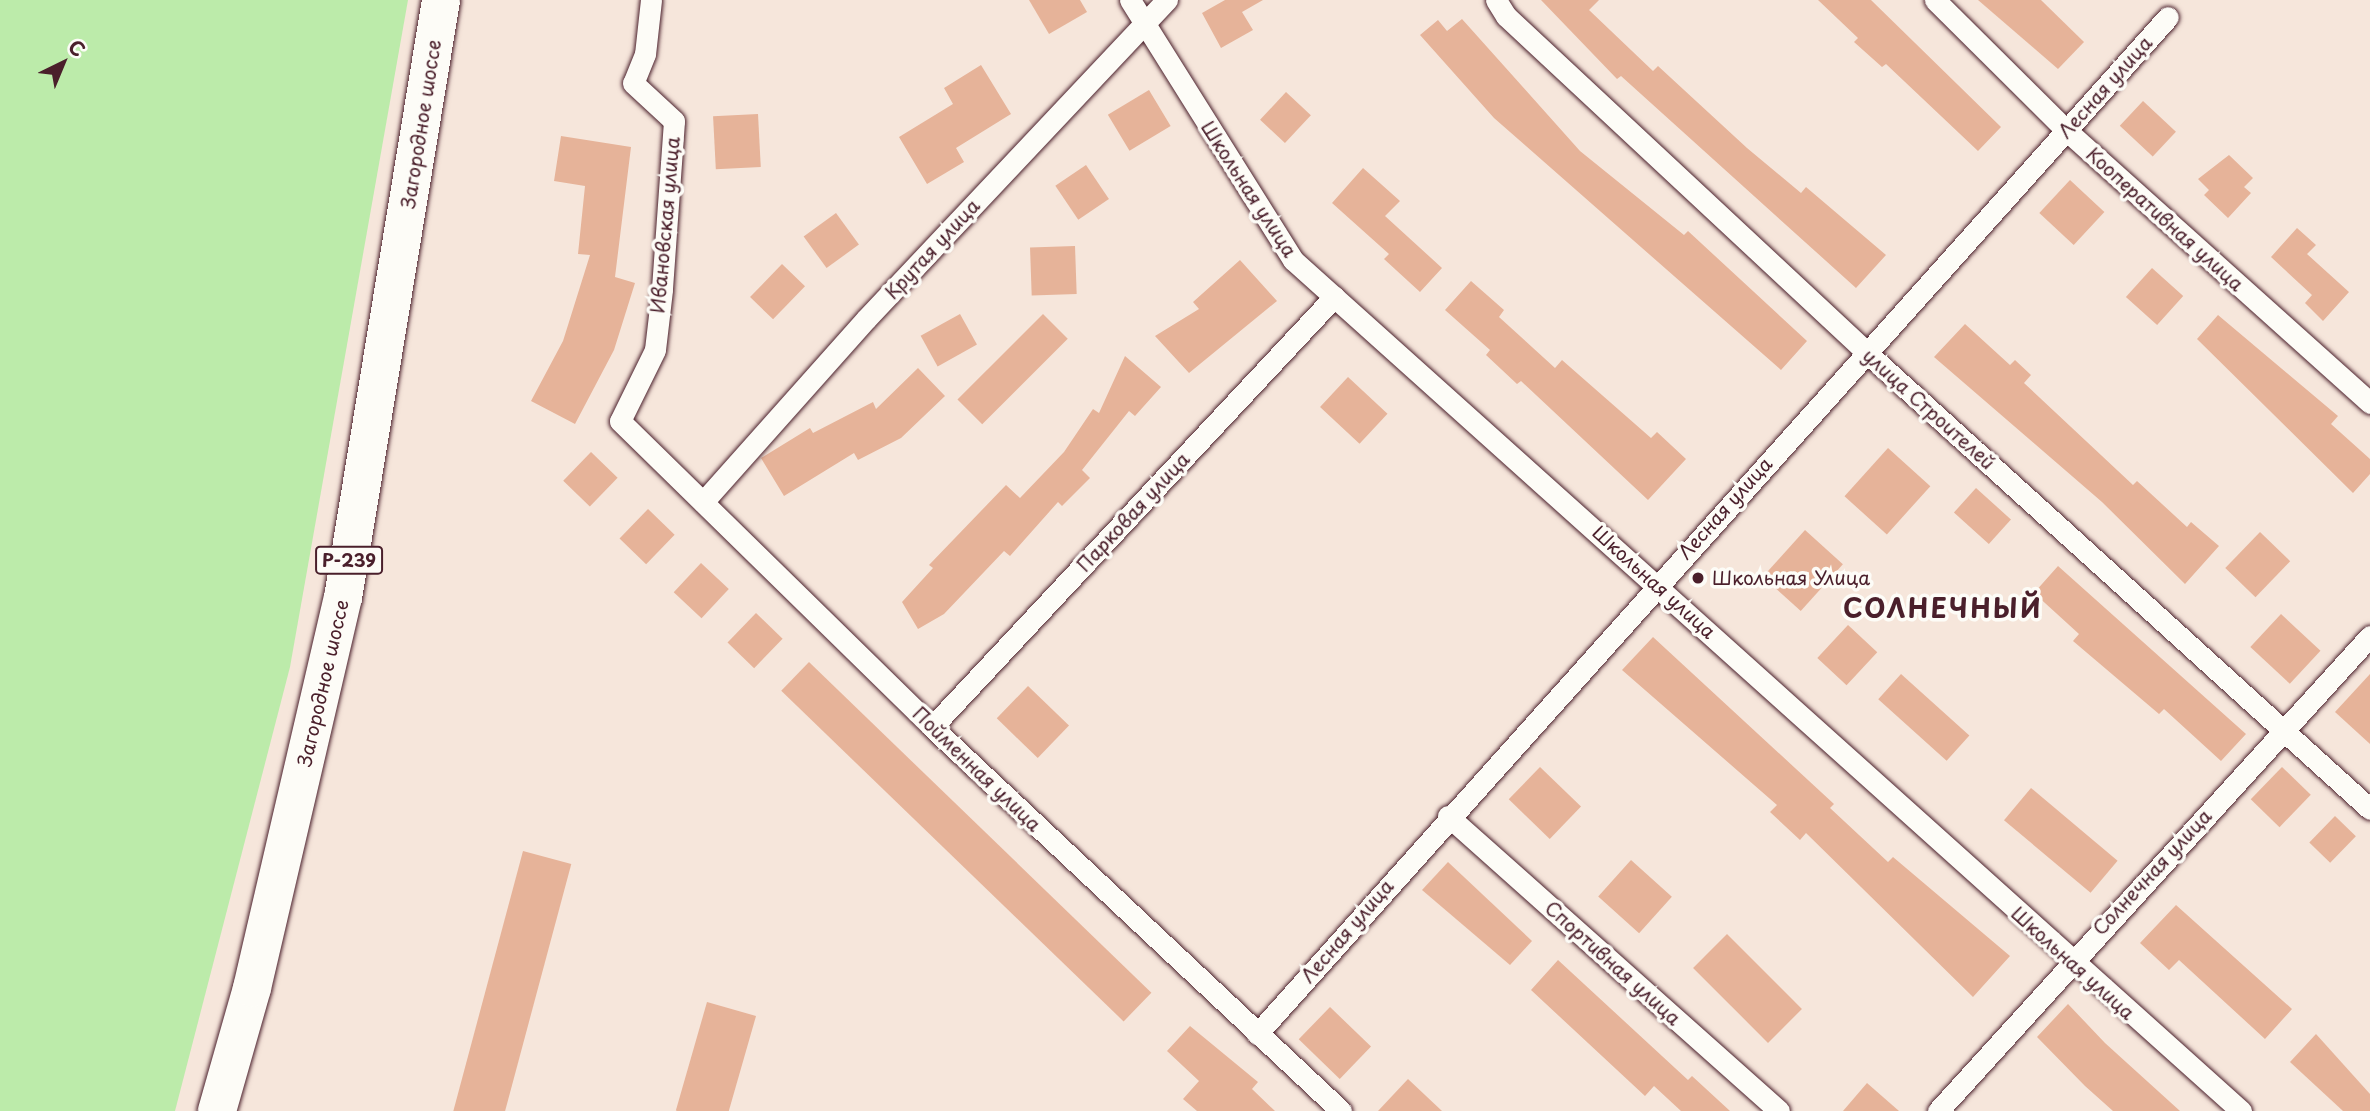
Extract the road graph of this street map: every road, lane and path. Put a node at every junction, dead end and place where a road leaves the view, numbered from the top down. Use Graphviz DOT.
graph roads {
  1 [pos="441,0"];
  2 [pos="651,0"];
  3 [pos="1130,0"];
  4 [pos="1167,0"];
  5 [pos="1496,0"];
  6 [pos="1935,0"];
  7 [pos="2168,17"];
  8 [pos="1144,25"];
  9 [pos="2066,130"];
  10 [pos="1334,297"];
  11 [pos="1866,352"];
  12 [pos="2370,403"];
  13 [pos="620,421"];
  14 [pos="703,502"];
  15 [pos="1656,585"];
  16 [pos="2370,636"];
  17 [pos="932,726"];
  18 [pos="2282,730"];
  19 [pos="2370,809"];
  20 [pos="1448,816"];
  21 [pos="2070,962"];
  22 [pos="1257,1034"];
  23 [pos="217,1111"];
  24 [pos="1341,1111"];
  25 [pos="1779,1111"];
  26 [pos="1938,1111"];
  27 [pos="2241,1111"];
  1 -- 23 [label="highway, Загородное шоссе / Р-239"];
  2 -- 13 [label="street, Ивановская улица"];
  3 -- 8 [label="street, Школьная улица"];
  4 -- 8 [label="street, Крутая улица"];
  5 -- 11 [label="street, улица Строителей"];
  6 -- 9 [label="street, Кооперативная улица"];
  7 -- 9 [label="street, Лесная улица"];
  8 -- 10 [label="street, Школьная улица"];
  8 -- 14 [label="street, Крутая улица"];
  9 -- 11 [label="street, Лесная улица"];
  9 -- 12 [label="street, Кооперативная улица"];
  10 -- 15 [label="street, Школьная улица"];
  10 -- 17 [label="street, Парковая улица"];
  11 -- 15 [label="street, Лесная улица"];
  11 -- 18 [label="street, улица Строителей"];
  13 -- 14 [label="street, Пойменная улица"];
  14 -- 17 [label="street, Пойменная улица"];
  15 -- 20 [label="street, Лесная улица"];
  15 -- 21 [label="street, Школьная улица"];
  16 -- 18 [label="street, Солнечная улица"];
  17 -- 22 [label="street, Пойменная улица"];
  18 -- 19 [label="street, улица Строителей"];
  18 -- 21 [label="street, Солнечная улица"];
  20 -- 22 [label="street, Лесная улица"];
  20 -- 25 [label="street, Спортивная улица"];
  21 -- 26 [label="street, Солнечная улица"];
  21 -- 27 [label="street, Школьная улица"];
  22 -- 24 [label="street, Пойменная улица"];
}
